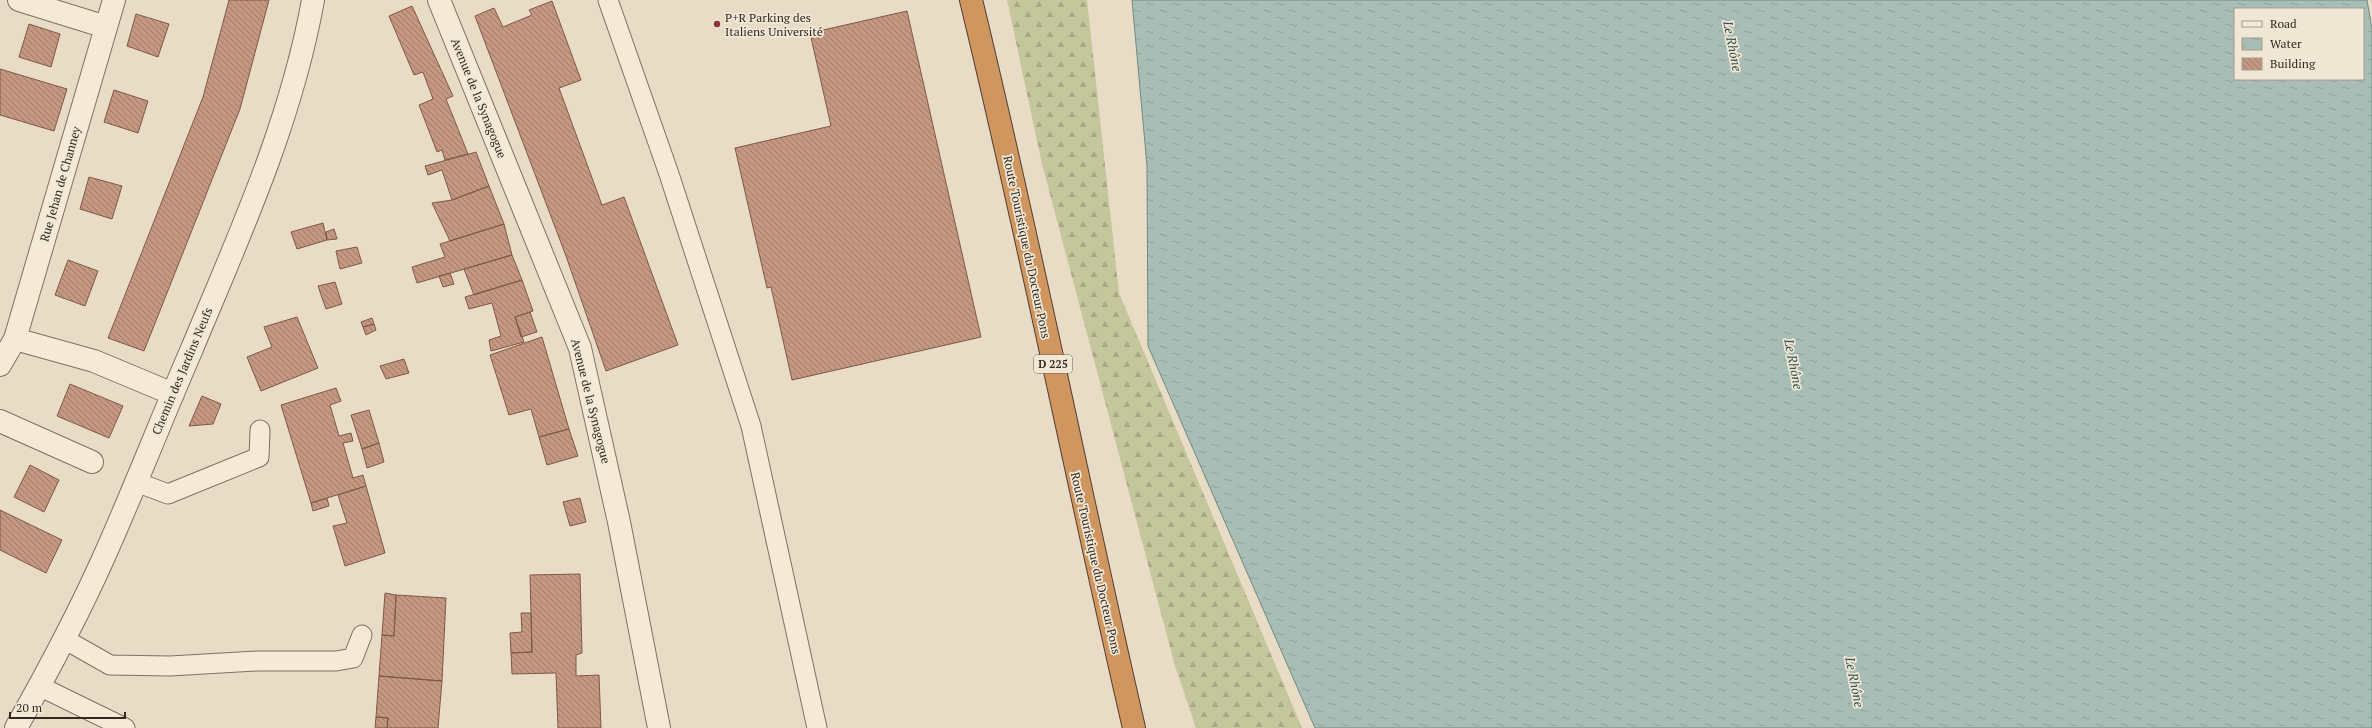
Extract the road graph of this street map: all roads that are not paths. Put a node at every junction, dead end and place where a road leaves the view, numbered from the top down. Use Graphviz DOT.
graph roads {
  1 [pos="19,0"];
  2 [pos="114,0"];
  3 [pos="313,0"];
  4 [pos="439,0"];
  5 [pos="608,0"];
  6 [pos="972,0"];
  7 [pos="106,27"];
  8 [pos="15,339"];
  9 [pos="0,365"];
  10 [pos="173,394"];
  11 [pos="0,421"];
  12 [pos="260,430"];
  13 [pos="92,462"];
  14 [pos="136,482"];
  15 [pos="362,635"];
  16 [pos="64,639"];
  17 [pos="39,686"];
  18 [pos="16,728"];
  19 [pos="125,728"];
  20 [pos="659,728"];
  21 [pos="817,728"];
  22 [pos="1134,728"];
  1 -- 7 [label="street"];
  2 -- 7 [label="street, Rue Jehan de Channey"];
  3 -- 10 [label="street, Chemin des Jardins Neufs"];
  4 -- 20 [label="street, Avenue de la Synagogue"];
  5 -- 21 [label="lane"];
  6 -- 22 [label="highway, Route Touristique du Docteur Pons / D 225"];
  7 -- 8 [label="street, Rue Jehan de Channey"];
  8 -- 9 [label="street, Rue Jehan de Channey"];
  8 -- 10 [label="street"];
  10 -- 14 [label="street, Chemin des Jardins Neufs"];
  11 -- 13 [label="street"];
  12 -- 14 [label="lane"];
  14 -- 16 [label="street, Chemin des Jardins Neufs"];
  15 -- 16 [label="lane"];
  16 -- 17 [label="street, Chemin des Jardins Neufs"];
  17 -- 18 [label="street, Chemin des Jardins Neufs"];
  17 -- 19 [label="lane"];
}
